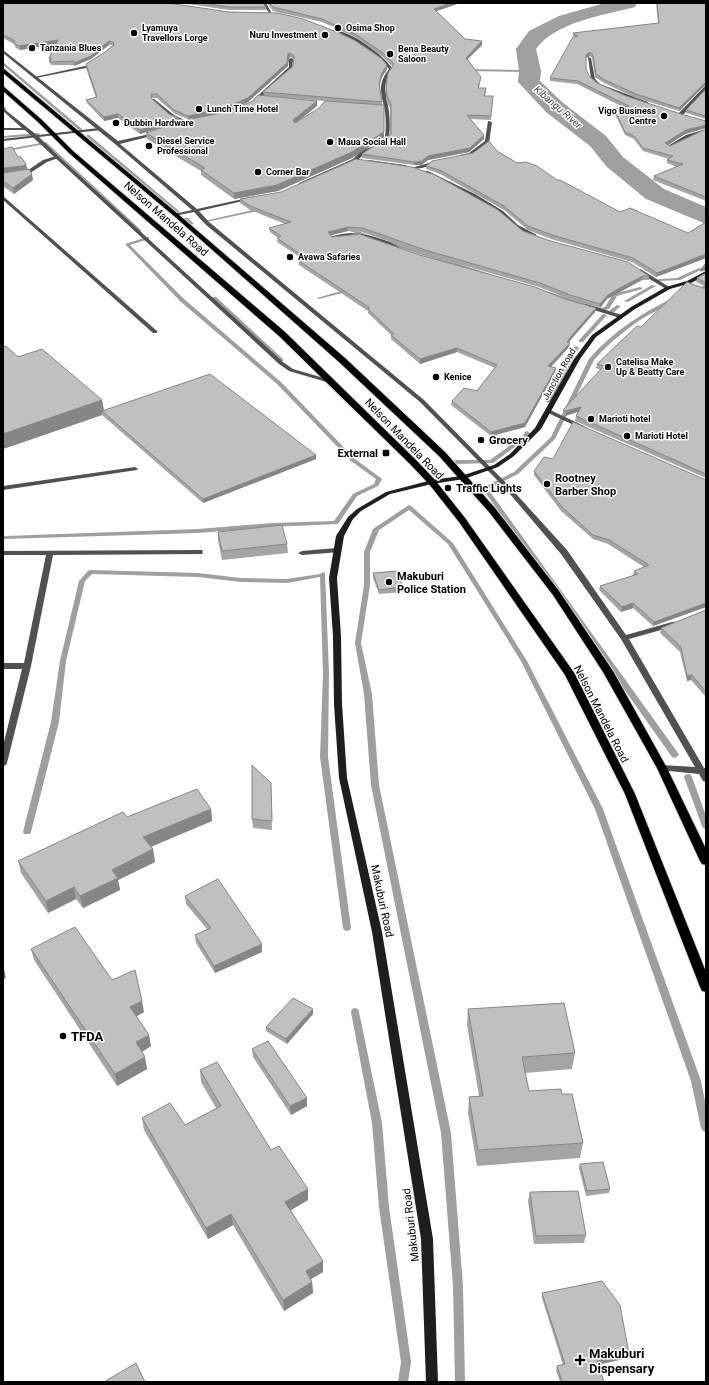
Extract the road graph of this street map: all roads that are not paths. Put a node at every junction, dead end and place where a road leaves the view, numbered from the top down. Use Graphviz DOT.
graph roads {
  1 [pos="264,3"];
  2 [pos="170,5"];
  3 [pos="217,11"];
  4 [pos="264,13"];
  5 [pos="271,13"];
  6 [pos="277,14"];
  7 [pos="328,30"];
  8 [pos="3,51"];
  9 [pos="589,58"];
  10 [pos="99,59"];
  11 [pos="291,59"];
  12 [pos="3,70"];
  13 [pos="36,76"];
  14 [pos="706,87"];
  15 [pos="3,88"];
  16 [pos="256,98"];
  17 [pos="267,99"];
  18 [pos="154,100"];
  19 [pos="652,106"];
  20 [pos="244,107"];
  21 [pos="381,107"];
  22 [pos="387,108"];
  23 [pos="3,109"];
  24 [pos="673,113"];
  25 [pos="680,115"];
  26 [pos="687,117"];
  27 [pos="195,121"];
  28 [pos="490,122"];
  29 [pos="188,123"];
  30 [pos="181,124"];
  31 [pos="25,128"];
  32 [pos="3,129"];
  33 [pos="99,129"];
  34 [pos="706,130"];
  35 [pos="78,132"];
  36 [pos="160,132"];
  37 [pos="54,134"];
  38 [pos="36,136"];
  39 [pos="3,140"];
  40 [pos="117,143"];
  41 [pos="668,147"];
  42 [pos="56,157"];
  43 [pos="456,157"];
  44 [pos="355,160"];
  45 [pos="445,160"];
  46 [pos="413,168"];
  47 [pos="3,177"];
  48 [pos="294,188"];
  49 [pos="258,196"];
  50 [pos="3,197"];
  51 [pos="195,210"];
  52 [pos="176,215"];
  53 [pos="537,236"];
  54 [pos="332,237"];
  55 [pos="408,252"];
  56 [pos="636,268"];
  57 [pos="706,273"];
  58 [pos="668,288"];
  59 [pos="580,304"];
  60 [pos="620,316"];
  61 [pos="155,332"];
  62 [pos="332,382"];
  63 [pos="548,411"];
  64 [pos="589,431"];
  65 [pos="135,469"];
  66 [pos="489,469"];
  67 [pos="462,478"];
  68 [pos="432,482"];
  69 [pos="3,488"];
  70 [pos="337,550"];
  71 [pos="199,552"];
  72 [pos="302,552"];
  73 [pos="3,553"];
  74 [pos="50,553"];
  75 [pos="678,622"];
  76 [pos="624,638"];
  77 [pos="3,666"];
  78 [pos="27,666"];
  79 [pos="3,763"];
  80 [pos="662,768"];
  81 [pos="704,770"];
  82 [pos="706,779"];
  83 [pos="706,861"];
  84 [pos="706,987"];
  85 [pos="432,1382"];
  1 -- 5 [label="street"];
  2 -- 3 [label="street"];
  4 -- 5 [label="street"];
  5 -- 6 [label="street"];
  7 -- 22 [label="street"];
  8 -- 13 [label="street"];
  9 -- 19 [label="street"];
  10 -- 13 [label="street"];
  11 -- 16 [label="street"];
  12 -- 35 [label="main road, Nelson Mandela Road"];
  13 -- 33 [label="street"];
  14 -- 25 [label="street"];
  15 -- 37 [label="main road, Nelson Mandela Road"];
  16 -- 17 [label="street"];
  16 -- 20 [label="street"];
  18 -- 29 [label="street"];
  21 -- 22 [label="street"];
  22 -- 44 [label="street"];
  23 -- 31 [label="street"];
  24 -- 25 [label="street"];
  25 -- 26 [label="street"];
  27 -- 29 [label="street"];
  28 -- 43 [label="street"];
  29 -- 30 [label="street"];
  31 -- 32 [label="street"];
  31 -- 38 [label="street"];
  33 -- 35 [label="street"];
  33 -- 40 [label="street"];
  34 -- 41 [label="street"];
  35 -- 37 [label="street"];
  35 -- 52 [label="main road, Nelson Mandela Road"];
  36 -- 40 [label="street"];
  37 -- 38 [label="street"];
  37 -- 62 [label="main road, Nelson Mandela Road"];
  38 -- 39 [label="street"];
  38 -- 42 [label="street"];
  40 -- 51 [label="street"];
  42 -- 47 [label="street"];
  42 -- 62 [label="street"];
  44 -- 46 [label="street"];
  44 -- 48 [label="street"];
  45 -- 46 [label="street"];
  46 -- 53 [label="street"];
  49 -- 51 [label="street"];
  50 -- 61 [label="street"];
  51 -- 52 [label="street"];
  51 -- 66 [label="street"];
  52 -- 67 [label="main road, Nelson Mandela Road"];
  54 -- 55 [label="street"];
  56 -- 58 [label="street"];
  57 -- 58 [label="street, Junction Road"];
  58 -- 60 [label="street, Junction Road"];
  59 -- 60 [label="street"];
  60 -- 63 [label="street, Junction Road"];
  62 -- 68 [label="main road, Nelson Mandela Road"];
  63 -- 64 [label="street"];
  63 -- 66 [label="street, Junction Road"];
  65 -- 69 [label="street"];
  66 -- 67 [label="street, Junction Road"];
  66 -- 76 [label="street"];
  67 -- 68 [label="street, Junction Road"];
  67 -- 80 [label="main road, Nelson Mandela Road"];
  68 -- 70 [label="street, Makuburi Road"];
  68 -- 84 [label="main road, Nelson Mandela Road"];
  70 -- 72 [label="street"];
  70 -- 85 [label="street, Makuburi Road"];
  71 -- 74 [label="street"];
  73 -- 74 [label="street"];
  74 -- 78 [label="street"];
  75 -- 76 [label="street"];
  76 -- 81 [label="street"];
  77 -- 78 [label="street"];
  78 -- 79 [label="street"];
  80 -- 81 [label="street"];
  80 -- 83 [label="main road, Nelson Mandela Road"];
  81 -- 82 [label="street"];
}
